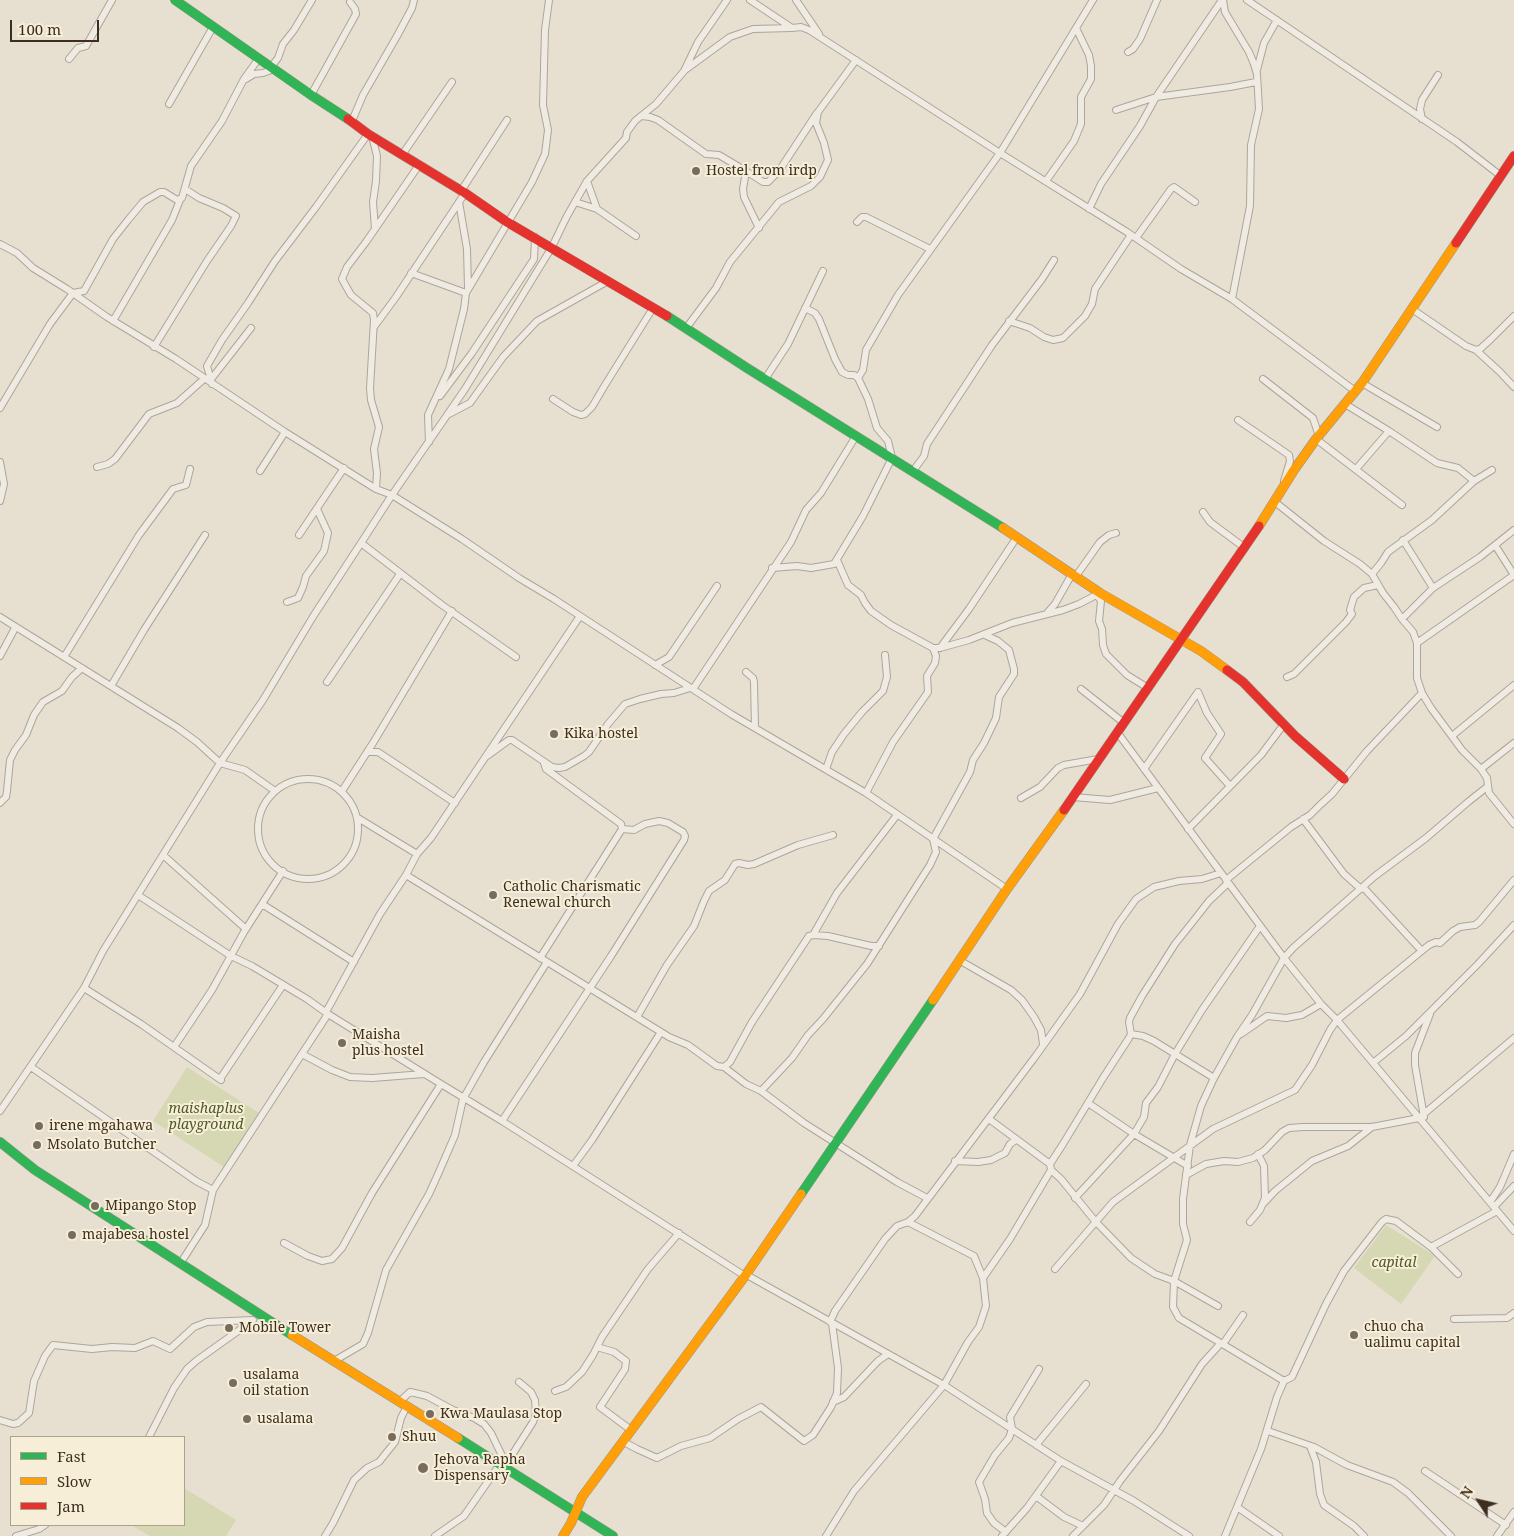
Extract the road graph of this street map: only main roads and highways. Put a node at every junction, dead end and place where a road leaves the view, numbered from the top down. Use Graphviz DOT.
graph roads {
  1 [pos="175,0"];
  2 [pos="1514,156"];
  3 [pos="1181,638"];
  4 [pos="1344,779"];
  5 [pos="1,1147"];
  6 [pos="576,1513"];
  7 [pos="563,1536"];
  8 [pos="613,1536"];
  1 -- 3 [label="main road"];
  2 -- 3 [label="main road"];
  3 -- 4 [label="main road"];
  3 -- 6 [label="main road"];
  5 -- 6 [label="main road"];
  6 -- 7 [label="main road"];
  6 -- 8 [label="main road"];
}
